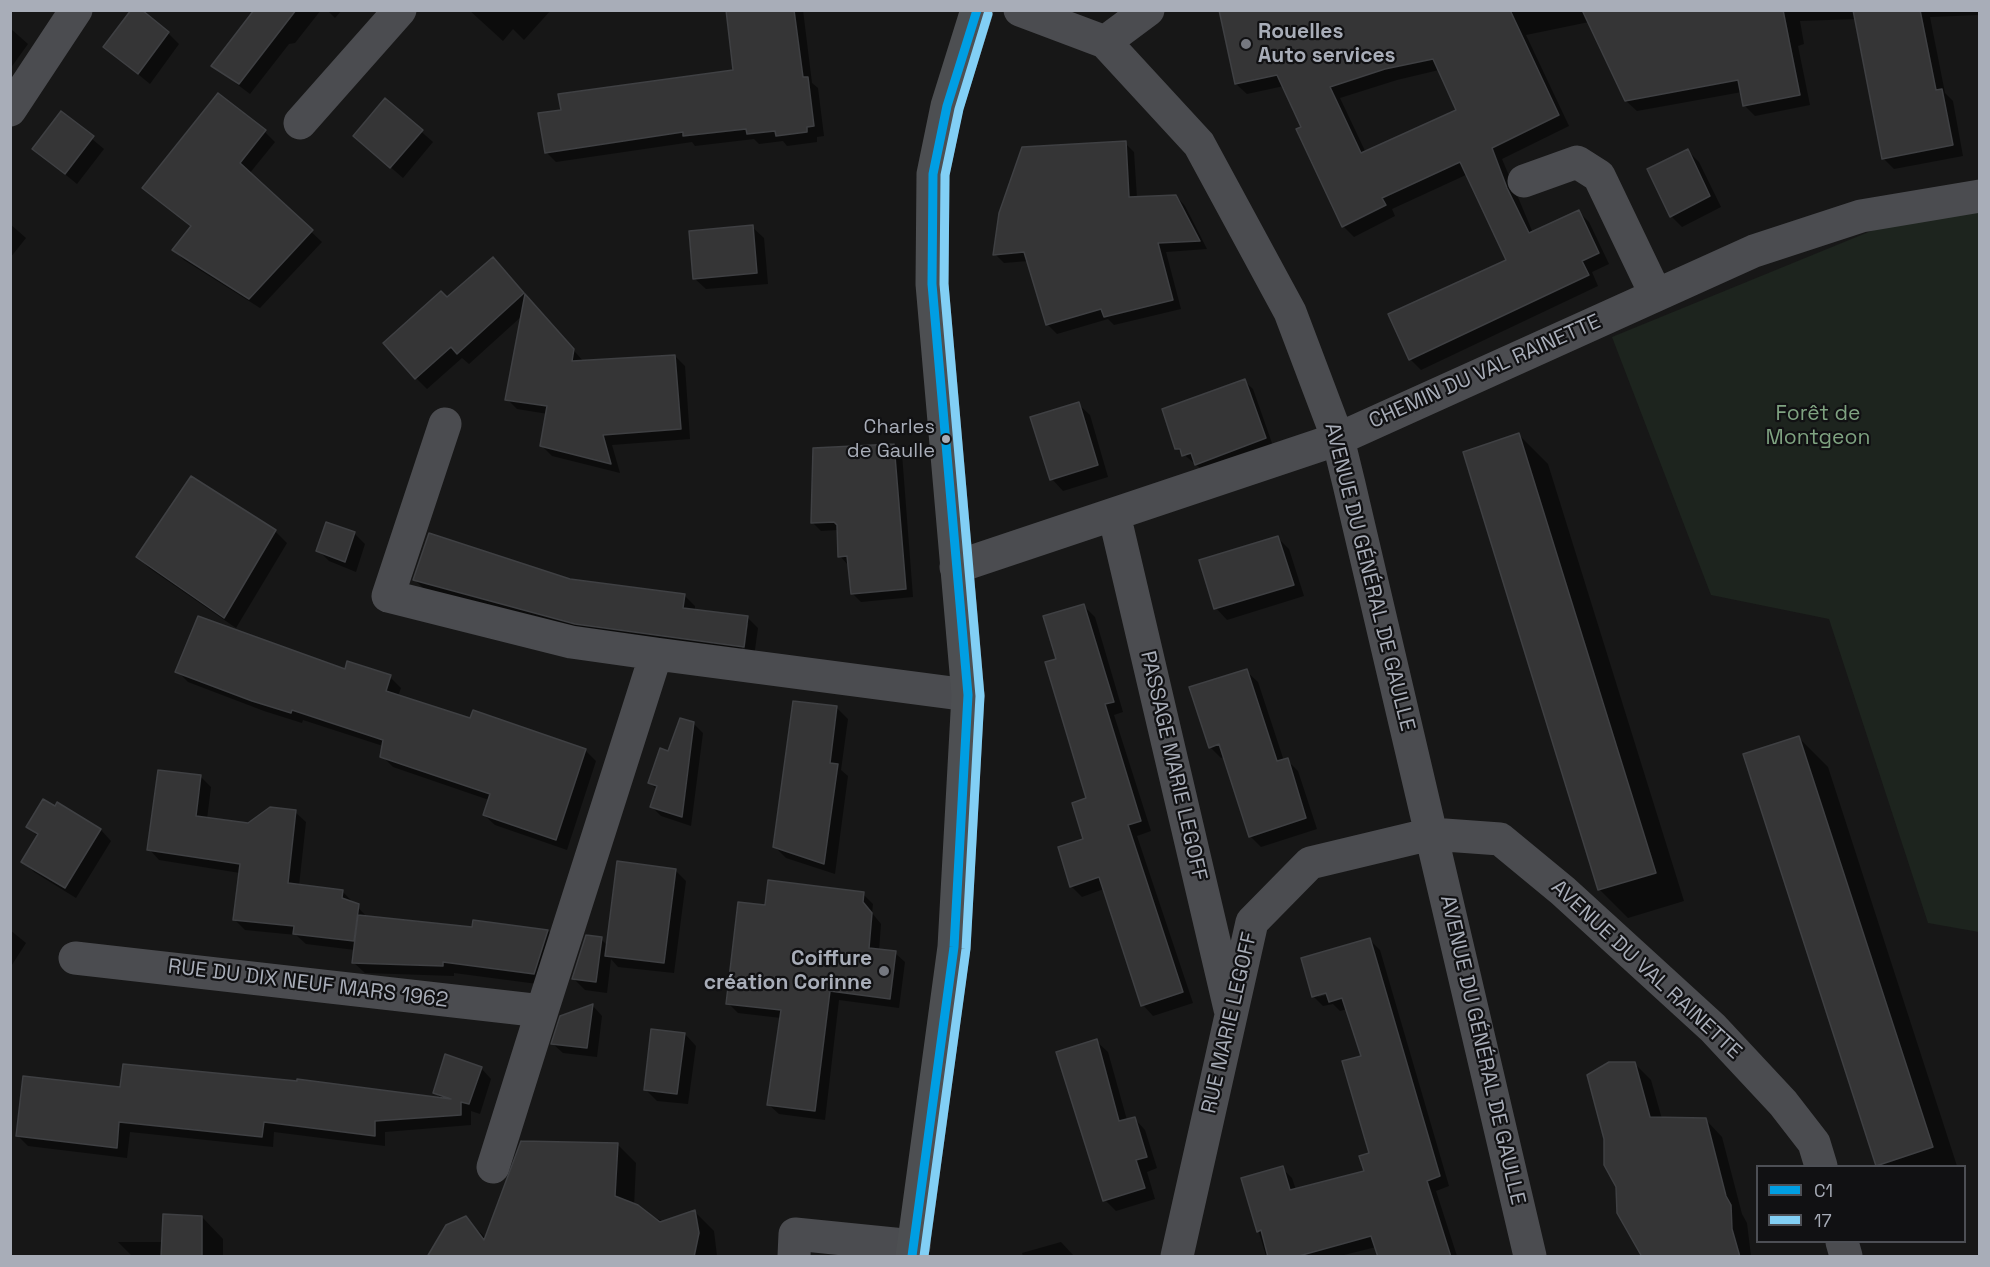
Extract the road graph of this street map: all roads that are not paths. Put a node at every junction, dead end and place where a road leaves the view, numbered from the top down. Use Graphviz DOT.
graph roads {
  1 [pos="76,10"];
  2 [pos="400,10"];
  3 [pos="977,10"];
  4 [pos="1020,10"];
  5 [pos="1148,10"];
  6 [pos="1106,42"];
  7 [pos="10,110"];
  8 [pos="300,123"];
  9 [pos="1524,181"];
  10 [pos="1980,196"];
  11 [pos="1656,295"];
  12 [pos="445,424"];
  13 [pos="1338,439"];
  14 [pos="1114,514"];
  15 [pos="956,567"];
  16 [pos="656,654"];
  17 [pos="968,695"];
  18 [pos="1431,834"];
  19 [pos="75,957"];
  20 [pos="542,1011"];
  21 [pos="1232,1017"];
  22 [pos="1820,1165"];
  23 [pos="494,1167"];
  24 [pos="913,1251"];
  25 [pos="794,1257"];
  26 [pos="1176,1257"];
  27 [pos="1530,1257"];
  1 -- 7 [label="street"];
  2 -- 8 [label="street"];
  3 -- 15 [label="main road"];
  4 -- 6 [label="street, AVENUE DU GÉNÉRAL DE GAULLE"];
  5 -- 6 [label="street"];
  6 -- 13 [label="street, AVENUE DU GÉNÉRAL DE GAULLE"];
  9 -- 11 [label="street"];
  10 -- 11 [label="street, CHEMIN DU VAL RAINETTE"];
  11 -- 13 [label="street, CHEMIN DU VAL RAINETTE"];
  12 -- 16 [label="street"];
  13 -- 14 [label="street, CHEMIN DU VAL RAINETTE"];
  13 -- 18 [label="street, AVENUE DU GÉNÉRAL DE GAULLE"];
  14 -- 15 [label="street, CHEMIN DU VAL RAINETTE"];
  14 -- 21 [label="street, PASSAGE MARIE LEGOFF"];
  15 -- 17 [label="main road"];
  16 -- 17 [label="street"];
  16 -- 20 [label="street"];
  17 -- 24 [label="main road"];
  18 -- 21 [label="street, RUE MARIE LEGOFF"];
  18 -- 22 [label="street, AVENUE DU VAL RAINETTE"];
  18 -- 27 [label="street, AVENUE DU GÉNÉRAL DE GAULLE"];
  19 -- 20 [label="street, RUE DU DIX NEUF MARS 1962"];
  20 -- 23 [label="street"];
  21 -- 26 [label="street, RUE MARIE LEGOFF"];
  24 -- 25 [label="street"];
}
